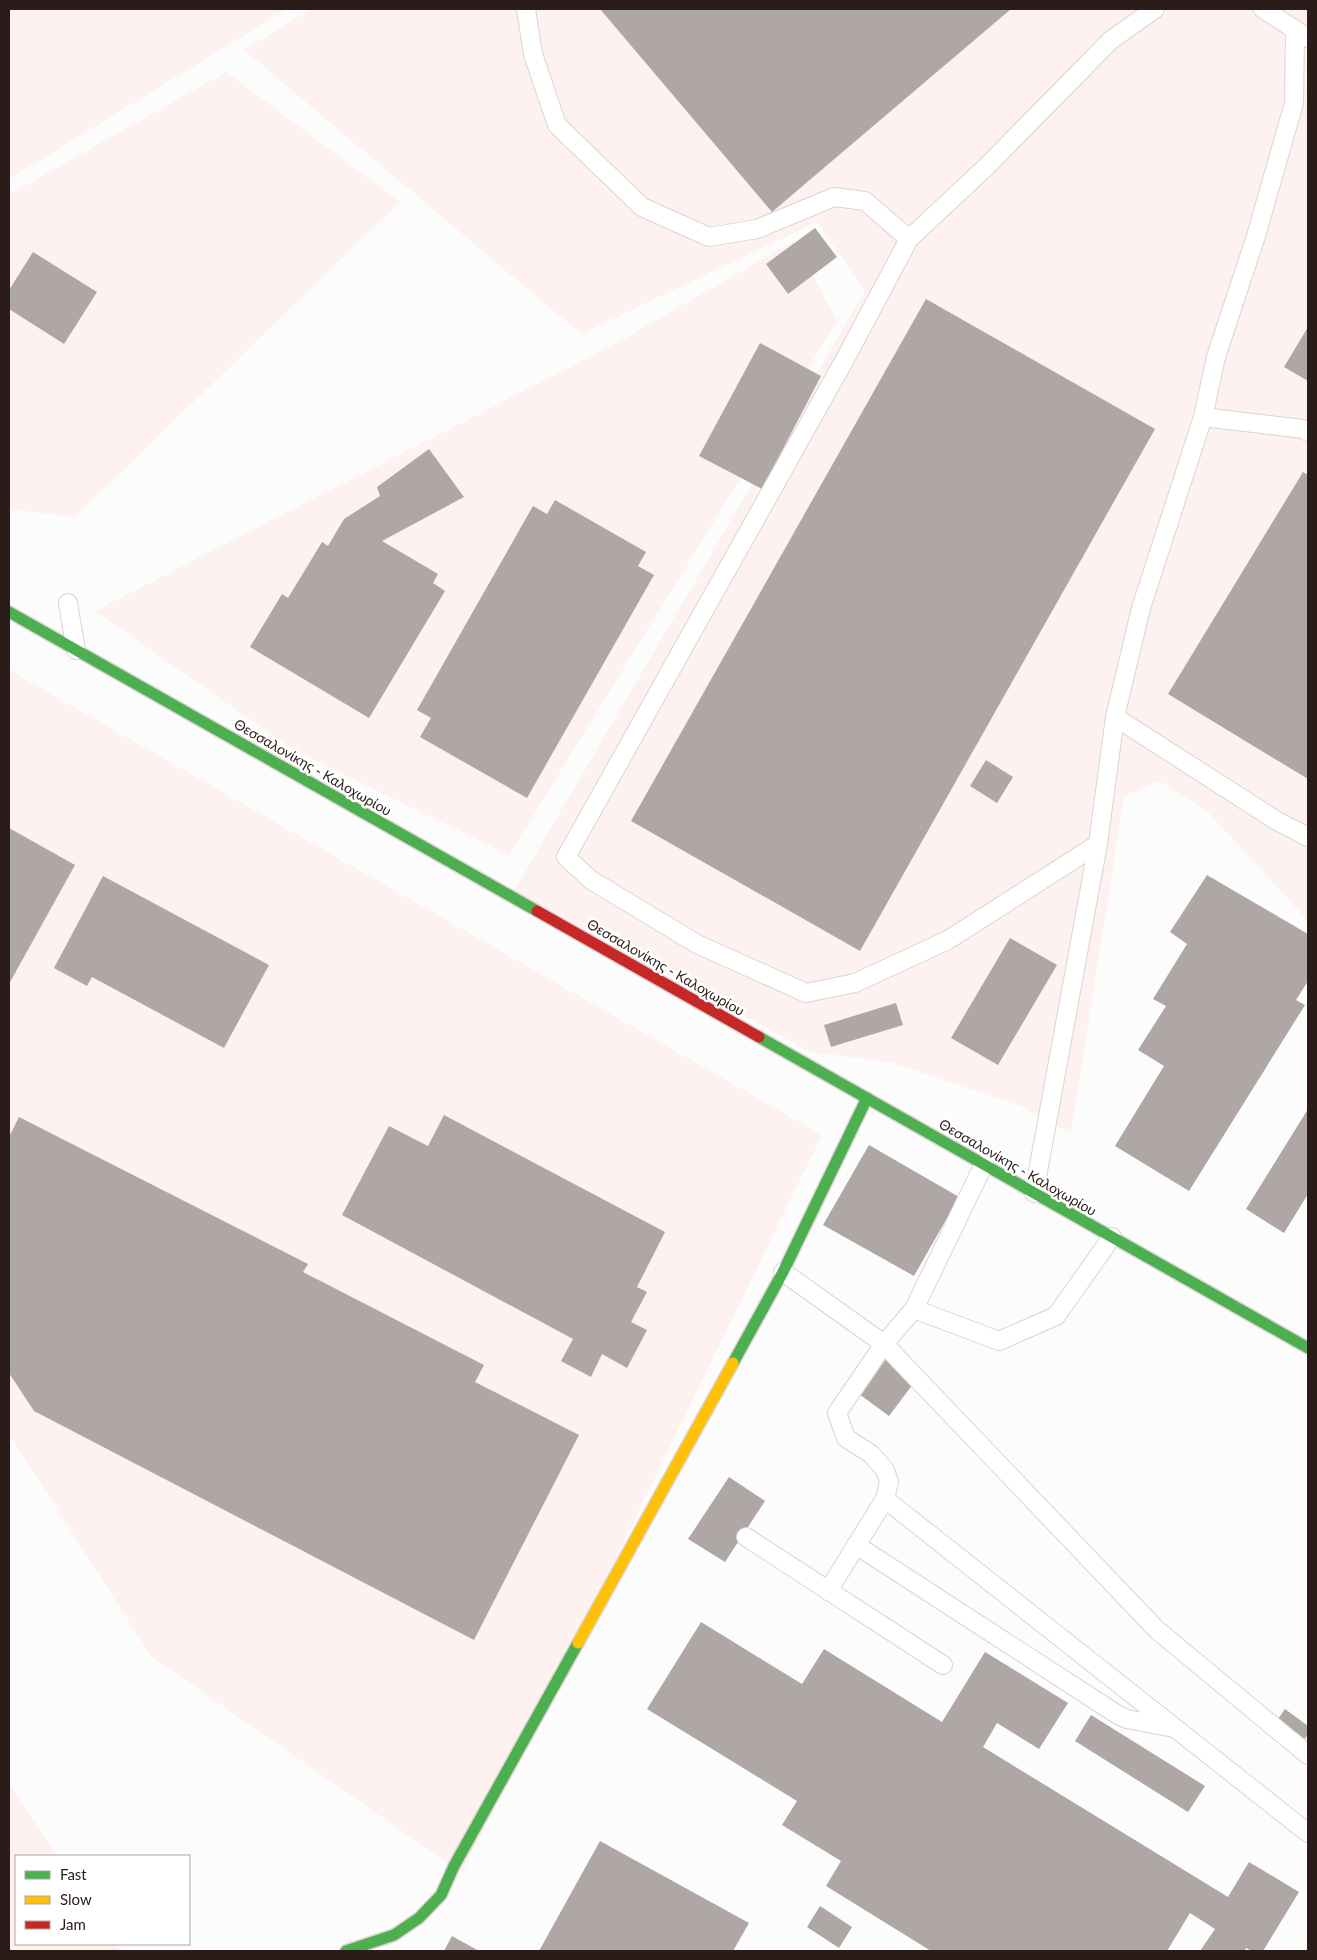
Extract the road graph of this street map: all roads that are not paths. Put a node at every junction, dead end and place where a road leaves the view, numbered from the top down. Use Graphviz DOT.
graph roads {
  1 [pos="526,9"];
  2 [pos="1155,9"];
  3 [pos="1263,9"];
  4 [pos="1302,34"];
  5 [pos="909,239"];
  6 [pos="1202,417"];
  7 [pos="1308,432"];
  8 [pos="68,603"];
  9 [pos="9,612"];
  10 [pos="76,650"];
  11 [pos="1115,717"];
  12 [pos="1308,837"];
  13 [pos="1098,844"];
  14 [pos="867,1098"];
  15 [pos="984,1164"];
  16 [pos="1034,1193"];
  17 [pos="1112,1238"];
  18 [pos="783,1272"];
  19 [pos="914,1309"];
  20 [pos="884,1344"];
  21 [pos="1308,1348"];
  22 [pos="885,1498"];
  23 [pos="746,1537"];
  24 [pos="856,1545"];
  25 [pos="828,1591"];
  26 [pos="943,1665"];
  27 [pos="1176,1728"];
  28 [pos="1308,1755"];
  29 [pos="1308,1833"];
  30 [pos="346,1951"];
  1 -- 5 [label="lane"];
  2 -- 5 [label="lane"];
  3 -- 4 [label="lane"];
  4 -- 6 [label="lane"];
  5 -- 13 [label="lane"];
  6 -- 7 [label="lane"];
  6 -- 11 [label="lane"];
  8 -- 10 [label="lane"];
  9 -- 10 [label="main road, Θεσσαλονίκης - Καλοχωρίου"];
  10 -- 14 [label="main road, Θεσσαλονίκης - Καλοχωρίου"];
  11 -- 12 [label="lane"];
  11 -- 13 [label="lane"];
  13 -- 16 [label="lane"];
  14 -- 15 [label="main road, Θεσσαλονίκης - Καλοχωρίου"];
  14 -- 18 [label="main road"];
  15 -- 16 [label="main road, Θεσσαλονίκης - Καλοχωρίου"];
  15 -- 19 [label="lane"];
  16 -- 17 [label="main road, Θεσσαλονίκης - Καλοχωρίου"];
  17 -- 19 [label="lane"];
  17 -- 21 [label="main road, Θεσσαλονίκης - Καλοχωρίου"];
  18 -- 20 [label="lane"];
  18 -- 30 [label="main road"];
  19 -- 20 [label="lane"];
  20 -- 22 [label="lane"];
  20 -- 28 [label="lane"];
  22 -- 24 [label="lane"];
  22 -- 27 [label="lane"];
  23 -- 25 [label="lane"];
  24 -- 25 [label="lane"];
  24 -- 27 [label="lane"];
  25 -- 26 [label="lane"];
  27 -- 29 [label="lane"];
}
